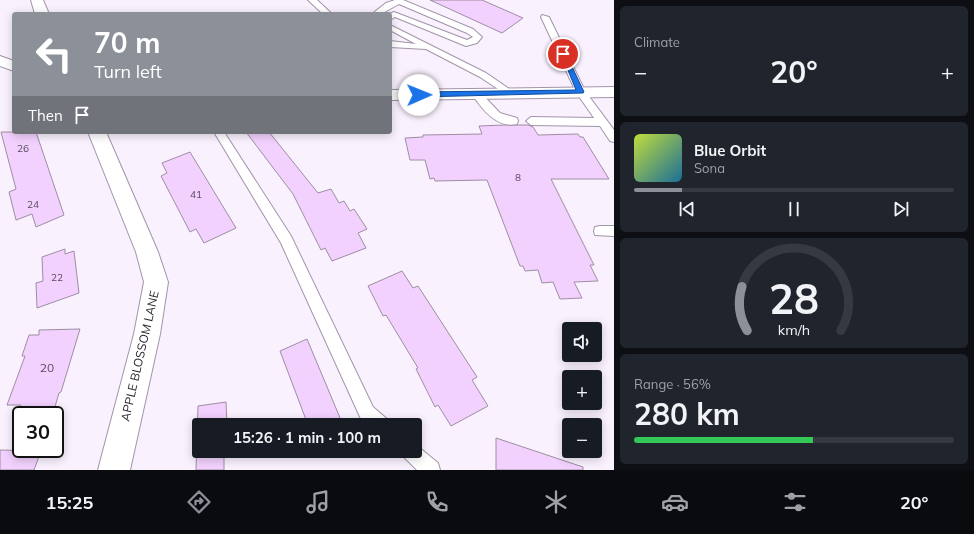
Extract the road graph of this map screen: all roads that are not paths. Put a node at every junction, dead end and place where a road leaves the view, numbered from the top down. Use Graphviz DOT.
graph roads {
  1 [pos="37,0"];
  2 [pos="312,0"];
  3 [pos="41,12"];
  4 [pos="326,12"];
  5 [pos="379,12"];
  6 [pos="392,16"];
  7 [pos="545,17"];
  8 [pos="392,29"];
  9 [pos="392,44"];
  10 [pos="431,48"];
  11 [pos="0,61"];
  12 [pos="12,65"];
  13 [pos="581,92"];
  14 [pos="614,92"];
  15 [pos="510,93"];
  16 [pos="477,94"];
  17 [pos="392,95"];
  18 [pos="513,121"];
  19 [pos="531,121"];
  20 [pos="603,122"];
  21 [pos="98,134"];
  22 [pos="220,134"];
  23 [pos="614,138"];
  24 [pos="600,231"];
  25 [pos="614,231"];
  26 [pos="373,418"];
  27 [pos="418,458"];
  28 [pos="114,470"];
  29 [pos="431,470"];
  1 -- 3 [label="street"];
  2 -- 4 [label="lane"];
  5 -- 6 [label="lane"];
  7 -- 13 [label="lane"];
  8 -- 10 [label="lane"];
  9 -- 10 [label="lane"];
  10 -- 15 [label="lane"];
  11 -- 12 [label="street"];
  13 -- 14 [label="street"];
  13 -- 15 [label="street"];
  13 -- 20 [label="lane"];
  15 -- 16 [label="street"];
  16 -- 17 [label="street"];
  16 -- 18 [label="lane"];
  19 -- 20 [label="lane"];
  20 -- 23 [label="lane"];
  21 -- 28 [label="street, APPLE BLOSSOM LANE"];
  22 -- 26 [label="lane"];
  24 -- 25 [label="lane"];
  27 -- 29 [label="lane"];
}
